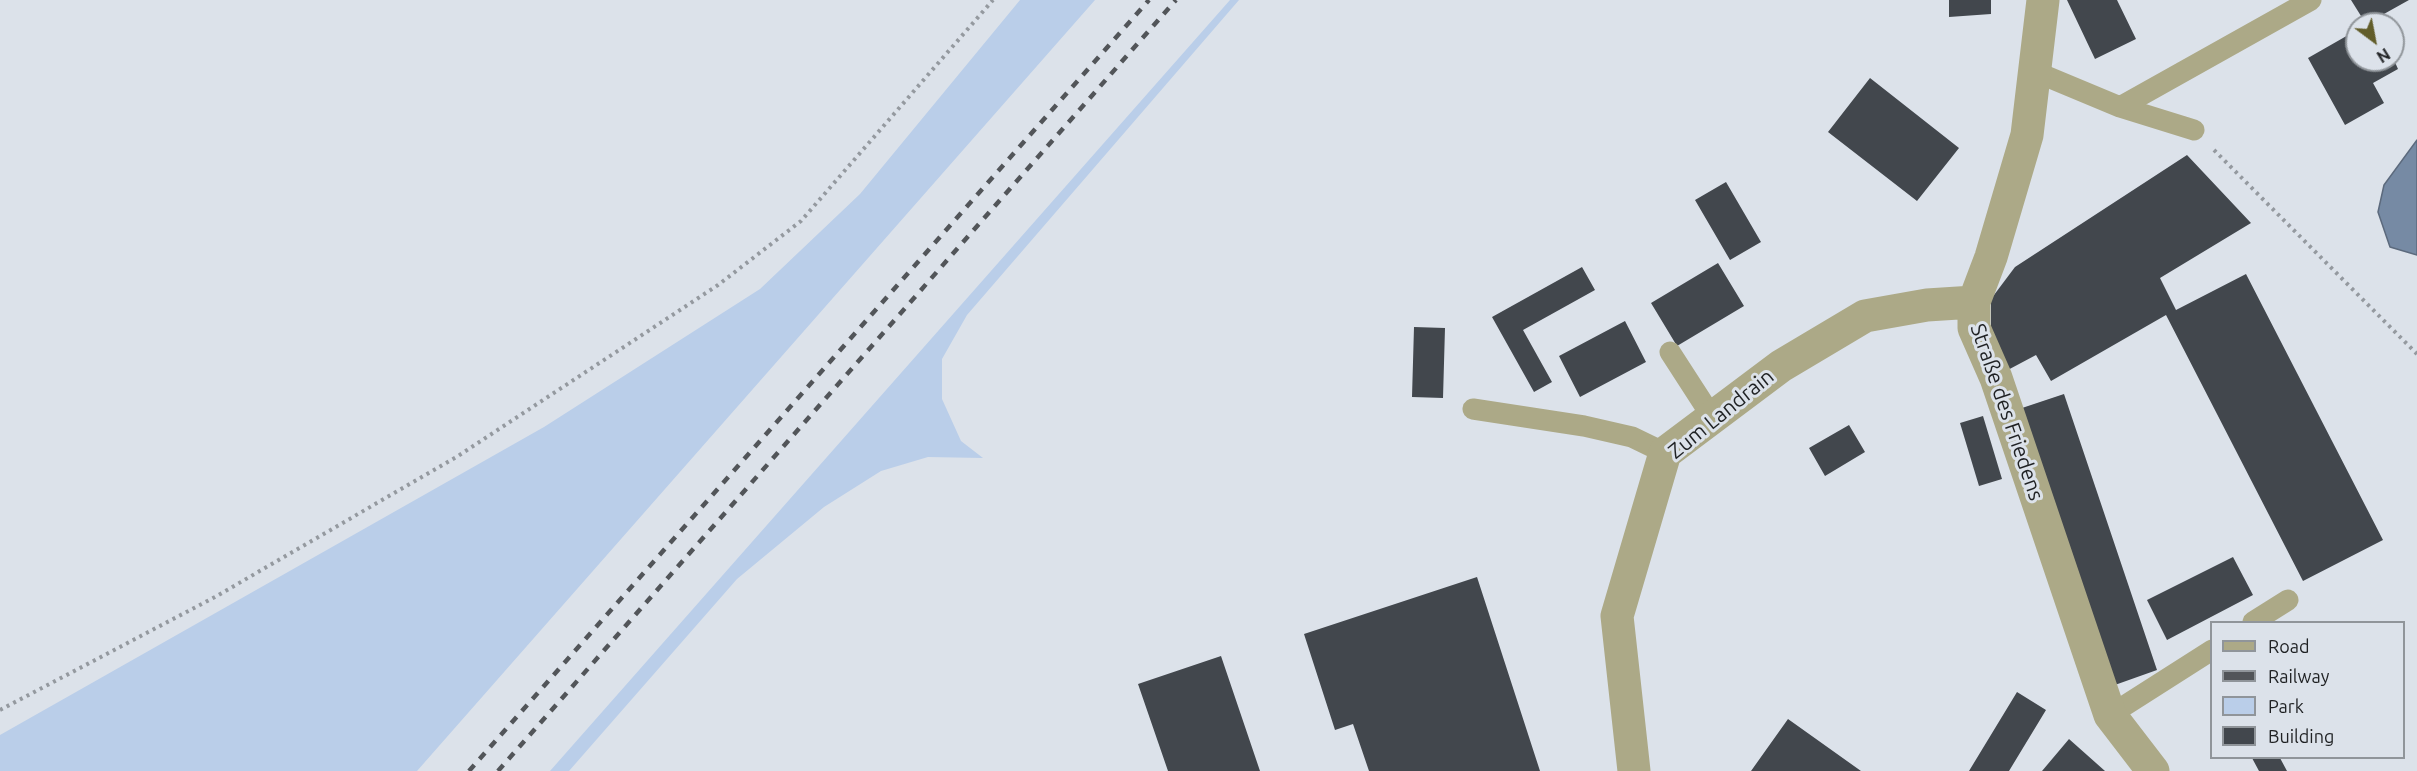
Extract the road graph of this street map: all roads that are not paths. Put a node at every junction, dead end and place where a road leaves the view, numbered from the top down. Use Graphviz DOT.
graph roads {
  1 [pos="2043,0"];
  2 [pos="2311,0"];
  3 [pos="2036,72"];
  4 [pos="2120,107"];
  5 [pos="2194,130"];
  6 [pos="1974,302"];
  7 [pos="1670,352"];
  8 [pos="1473,409"];
  9 [pos="1712,417"];
  10 [pos="1665,453"];
  11 [pos="2288,600"];
  12 [pos="2255,621"];
  13 [pos="2210,651"];
  14 [pos="2110,715"];
  15 [pos="1634,771"];
  16 [pos="2153,771"];
  1 -- 3 [label="street, Straße des Friedens"];
  2 -- 4 [label="lane"];
  3 -- 4 [label="lane"];
  3 -- 6 [label="street, Straße des Friedens"];
  4 -- 5 [label="lane"];
  6 -- 9 [label="street, Zum Landrain"];
  6 -- 14 [label="street, Straße des Friedens"];
  7 -- 9 [label="lane"];
  8 -- 10 [label="lane"];
  9 -- 10 [label="street, Zum Landrain"];
  10 -- 15 [label="street, Zum Landrain"];
  11 -- 12 [label="lane"];
  13 -- 14 [label="lane"];
  14 -- 16 [label="street, Straße des Friedens"];
}
